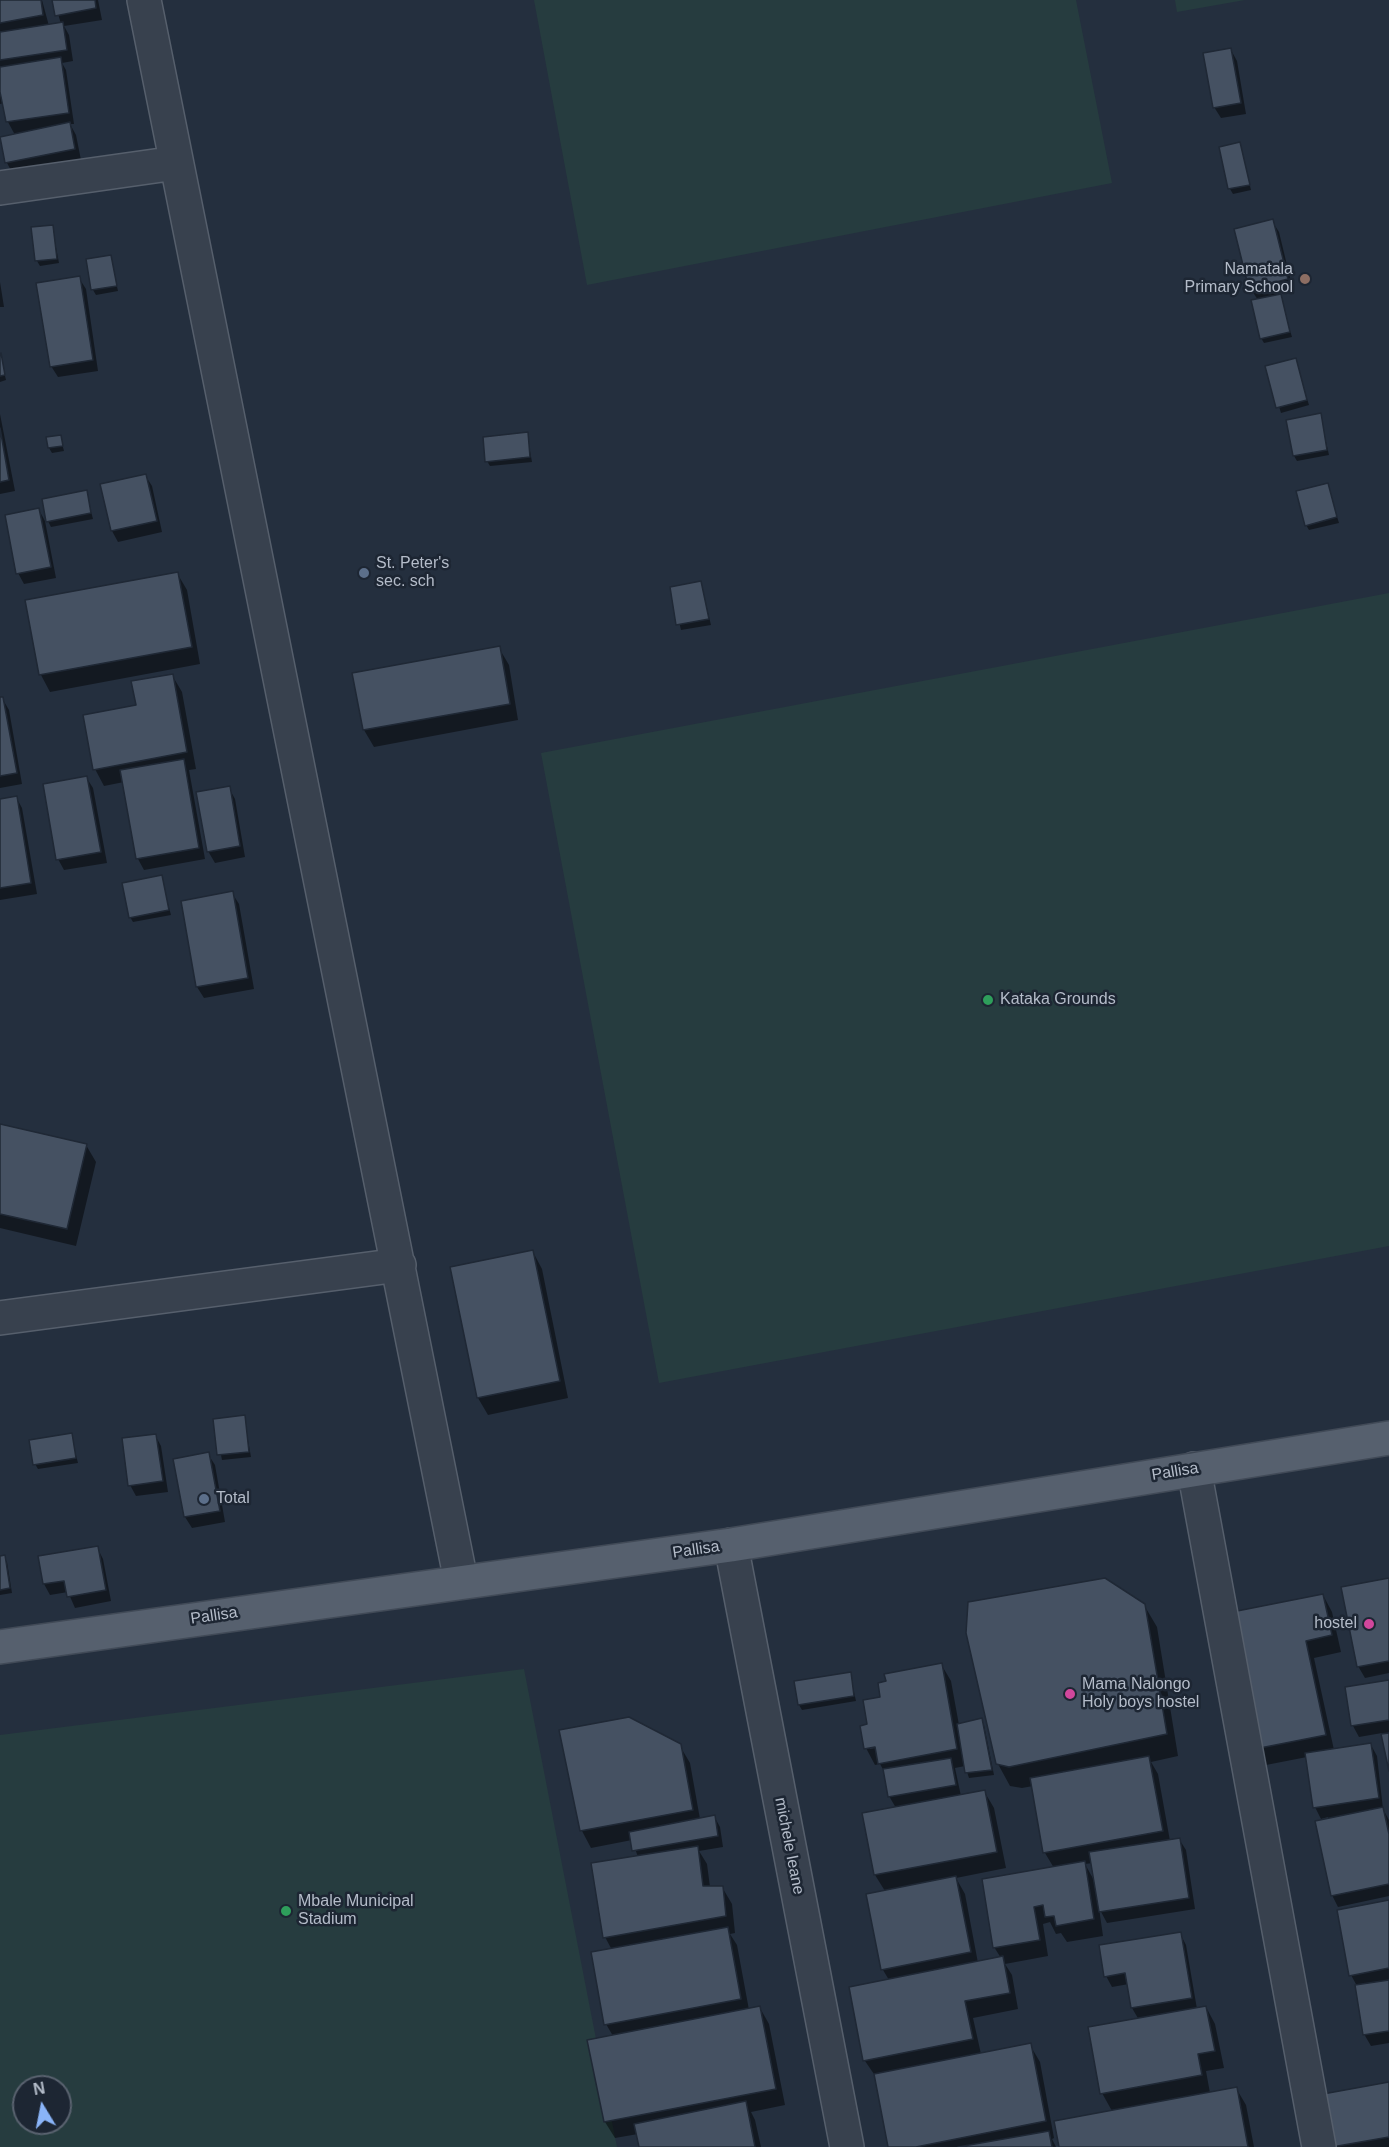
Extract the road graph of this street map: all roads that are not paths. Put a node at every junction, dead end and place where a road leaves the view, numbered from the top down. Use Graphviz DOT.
graph roads {
  1 [pos="144,0"];
  2 [pos="176,163"];
  3 [pos="0,188"];
  4 [pos="399,1265"];
  5 [pos="0,1318"];
  6 [pos="1389,1438"];
  7 [pos="1194,1469"];
  8 [pos="731,1545"];
  9 [pos="461,1581"];
  10 [pos="0,1647"];
  11 [pos="847,2147"];
  12 [pos="1319,2147"];
  1 -- 2 [label="street"];
  2 -- 3 [label="street"];
  2 -- 4 [label="street"];
  4 -- 5 [label="street"];
  4 -- 9 [label="street"];
  6 -- 7 [label="main road, Pallisa"];
  7 -- 8 [label="main road, Pallisa"];
  7 -- 12 [label="street"];
  8 -- 9 [label="main road, Pallisa"];
  8 -- 11 [label="street, michele leane"];
  9 -- 10 [label="main road, Pallisa"];
}
